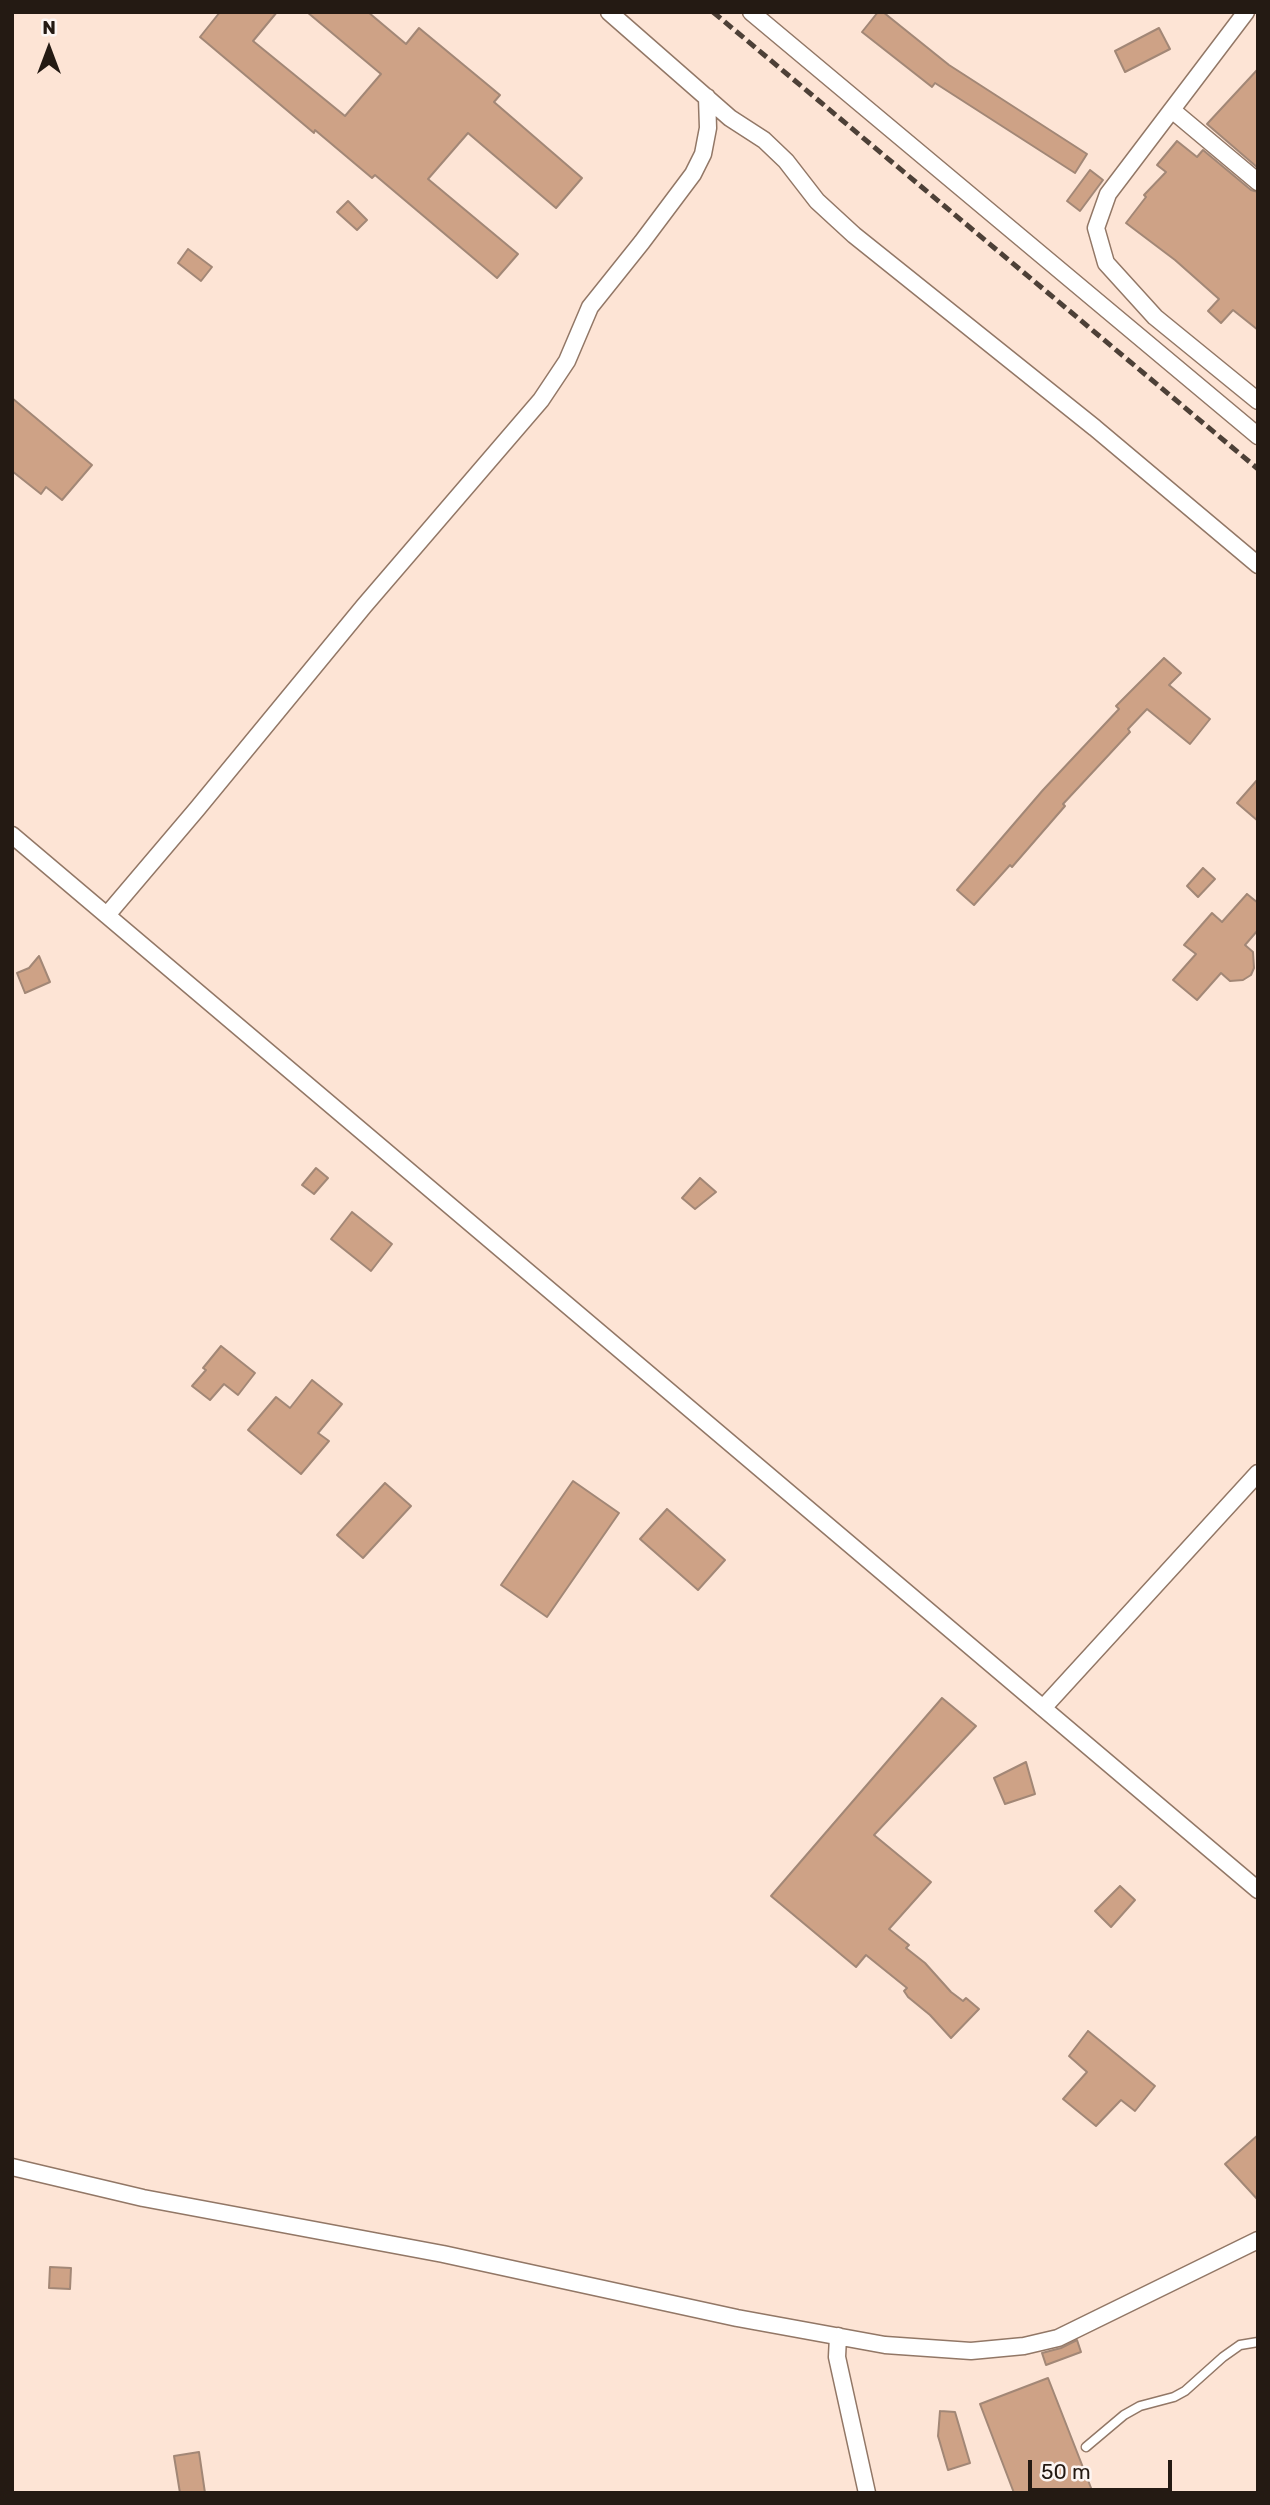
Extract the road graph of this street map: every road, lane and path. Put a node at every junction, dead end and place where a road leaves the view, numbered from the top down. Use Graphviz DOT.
graph roads {
  1 [pos="609,12"];
  2 [pos="751,12"];
  3 [pos="778,12"];
  4 [pos="1245,13"];
  5 [pos="766,25"];
  6 [pos="1258,25"];
  7 [pos="707,97"];
  8 [pos="1172,110"];
  9 [pos="1258,182"];
  10 [pos="1258,401"];
  11 [pos="1258,436"];
  12 [pos="1258,565"];
  13 [pos="12,835"];
  14 [pos="107,915"];
  15 [pos="1258,1473"];
  16 [pos="1042,1708"];
  17 [pos="1258,1890"];
  18 [pos="12,2167"];
  19 [pos="1258,2240"];
  20 [pos="838,2336"];
  21 [pos="1258,2342"];
  22 [pos="1086,2447"];
  23 [pos="867,2493"];
  1 -- 7 [label="street"];
  2 -- 5 [label="street"];
  3 -- 5 [label="street"];
  4 -- 6 [label="street"];
  4 -- 8 [label="street"];
  5 -- 11 [label="street"];
  7 -- 12 [label="street"];
  7 -- 14 [label="street"];
  8 -- 9 [label="street"];
  8 -- 10 [label="street"];
  13 -- 14 [label="street"];
  14 -- 16 [label="street"];
  15 -- 16 [label="street"];
  16 -- 17 [label="street"];
  18 -- 20 [label="street"];
  19 -- 20 [label="street"];
  20 -- 23 [label="street"];
  21 -- 22 [label="lane"];
}
